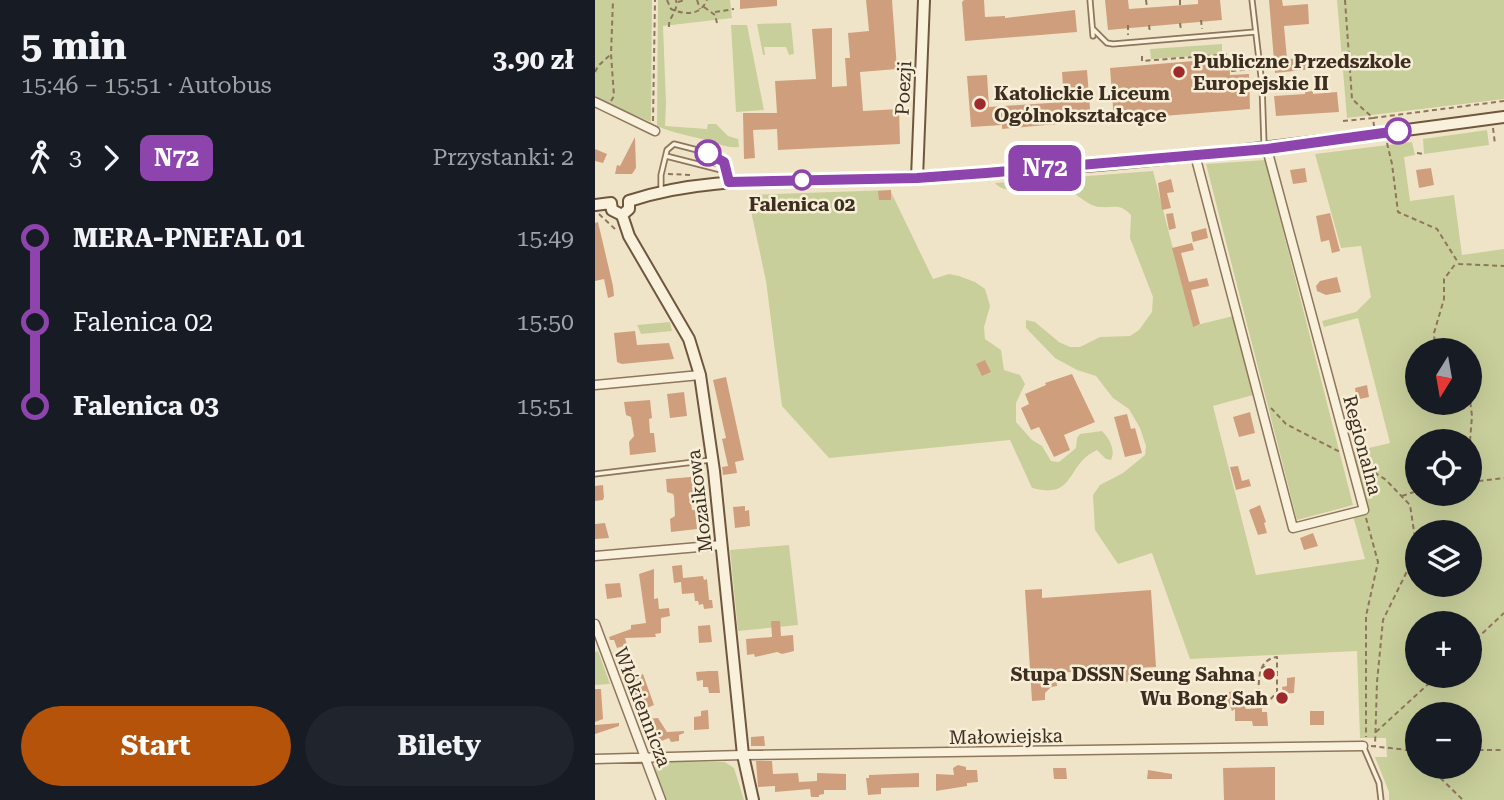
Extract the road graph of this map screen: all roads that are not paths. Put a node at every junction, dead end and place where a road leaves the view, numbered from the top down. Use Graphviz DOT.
graph roads {
  1 [pos="924,0"];
  2 [pos="1090,0"];
  3 [pos="1252,0"];
  4 [pos="1093,29"];
  5 [pos="1255,32"];
  6 [pos="1093,36"];
  7 [pos="595,102"];
  8 [pos="1504,117"];
  9 [pos="654,128"];
  10 [pos="1266,149"];
  11 [pos="1195,155"];
  12 [pos="666,156"];
  13 [pos="727,176"];
  14 [pos="917,178"];
  15 [pos="661,190"];
  16 [pos="629,201"];
  17 [pos="611,203"];
  18 [pos="596,209"];
  19 [pos="622,215"];
  20 [pos="700,375"];
  21 [pos="595,385"];
  22 [pos="713,460"];
  23 [pos="595,474"];
  24 [pos="722,545"];
  25 [pos="595,556"];
  26 [pos="595,624"];
  27 [pos="1364,746"];
  28 [pos="743,755"];
  29 [pos="645,758"];
  30 [pos="595,760"];
  31 [pos="661,800"];
  32 [pos="753,800"];
  33 [pos="1381,800"];
  1 -- 14 [label="street, Poezji"];
  2 -- 4 [label="lane"];
  3 -- 5 [label="lane"];
  4 -- 5 [label="lane"];
  4 -- 6 [label="lane"];
  5 -- 10 [label="lane"];
  7 -- 9 [label="street"];
  8 -- 10 [label="street"];
  10 -- 11 [label="street"];
  10 -- 11 [label="street, Regionalna"];
  11 -- 14 [label="street"];
  12 -- 13 [label="lane"];
  12 -- 13 [label="lane"];
  12 -- 15 [label="lane"];
  13 -- 14 [label="street"];
  13 -- 15 [label="street"];
  15 -- 16 [label="street"];
  16 -- 17 [label="street"];
  16 -- 19 [label="street"];
  17 -- 18 [label="street"];
  17 -- 19 [label="street"];
  19 -- 20 [label="street, Mozaikowa"];
  20 -- 21 [label="street"];
  20 -- 22 [label="street, Mozaikowa"];
  22 -- 23 [label="lane"];
  22 -- 24 [label="street, Mozaikowa"];
  24 -- 25 [label="street"];
  24 -- 28 [label="street, Mozaikowa"];
  26 -- 29 [label="street, Włókiennicza"];
  27 -- 28 [label="street, Małowiejska"];
  27 -- 33 [label="lane"];
  28 -- 29 [label="street, Małowiejska"];
  28 -- 32 [label="street, Mozaikowa"];
  29 -- 30 [label="street, Małowiejska"];
  29 -- 31 [label="street, Włókiennicza"];
}
